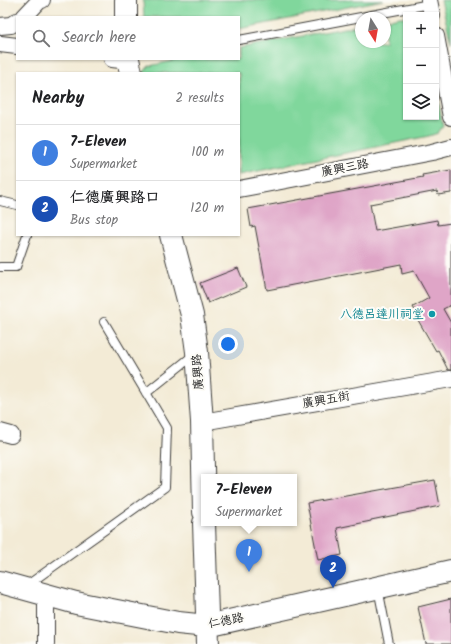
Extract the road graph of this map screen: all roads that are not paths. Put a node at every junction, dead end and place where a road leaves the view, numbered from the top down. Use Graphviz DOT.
graph roads {
  1 [pos="42,0"];
  2 [pos="126,0"];
  3 [pos="430,6"];
  4 [pos="25,16"];
  5 [pos="126,16"];
  6 [pos="16,22"];
  7 [pos="0,26"];
  8 [pos="240,40"];
  9 [pos="0,44"];
  10 [pos="16,46"];
  11 [pos="438,48"];
  12 [pos="451,117"];
  13 [pos="451,147"];
  14 [pos="240,189"];
  15 [pos="0,201"];
  16 [pos="16,205"];
  17 [pos="27,236"];
  18 [pos="171,236"];
  19 [pos="0,267"];
  20 [pos="104,322"];
  21 [pos="197,352"];
  22 [pos="451,379"];
  23 [pos="146,393"];
  24 [pos="202,422"];
  25 [pos="203,474"];
  26 [pos="204,526"];
  27 [pos="451,571"];
  28 [pos="0,582"];
  29 [pos="378,588"];
  30 [pos="22,589"];
  31 [pos="46,595"];
  32 [pos="208,635"];
  33 [pos="46,644"];
  34 [pos="389,644"];
  1 -- 4 [label="street"];
  2 -- 5 [label="street"];
  3 -- 8 [label="lane"];
  6 -- 7 [label="street"];
  9 -- 10 [label="street"];
  11 -- 12 [label="street"];
  13 -- 14 [label="street, 廣興三路"];
  15 -- 16 [label="lane"];
  17 -- 19 [label="lane"];
  18 -- 21 [label="street, 廣興路"];
  20 -- 23 [label="lane"];
  21 -- 23 [label="lane"];
  21 -- 24 [label="street, 廣興路"];
  22 -- 24 [label="street, 廣興五街"];
  23 -- 30 [label="lane"];
  24 -- 25 [label="street, 廣興路"];
  26 -- 32 [label="street"];
  27 -- 29 [label="street, 仁德路"];
  28 -- 30 [label="street, 仁德路"];
  29 -- 32 [label="street, 仁德路"];
  29 -- 34 [label="lane"];
  30 -- 31 [label="street, 仁德路"];
  31 -- 32 [label="street, 仁德路"];
  31 -- 33 [label="street"];
}
